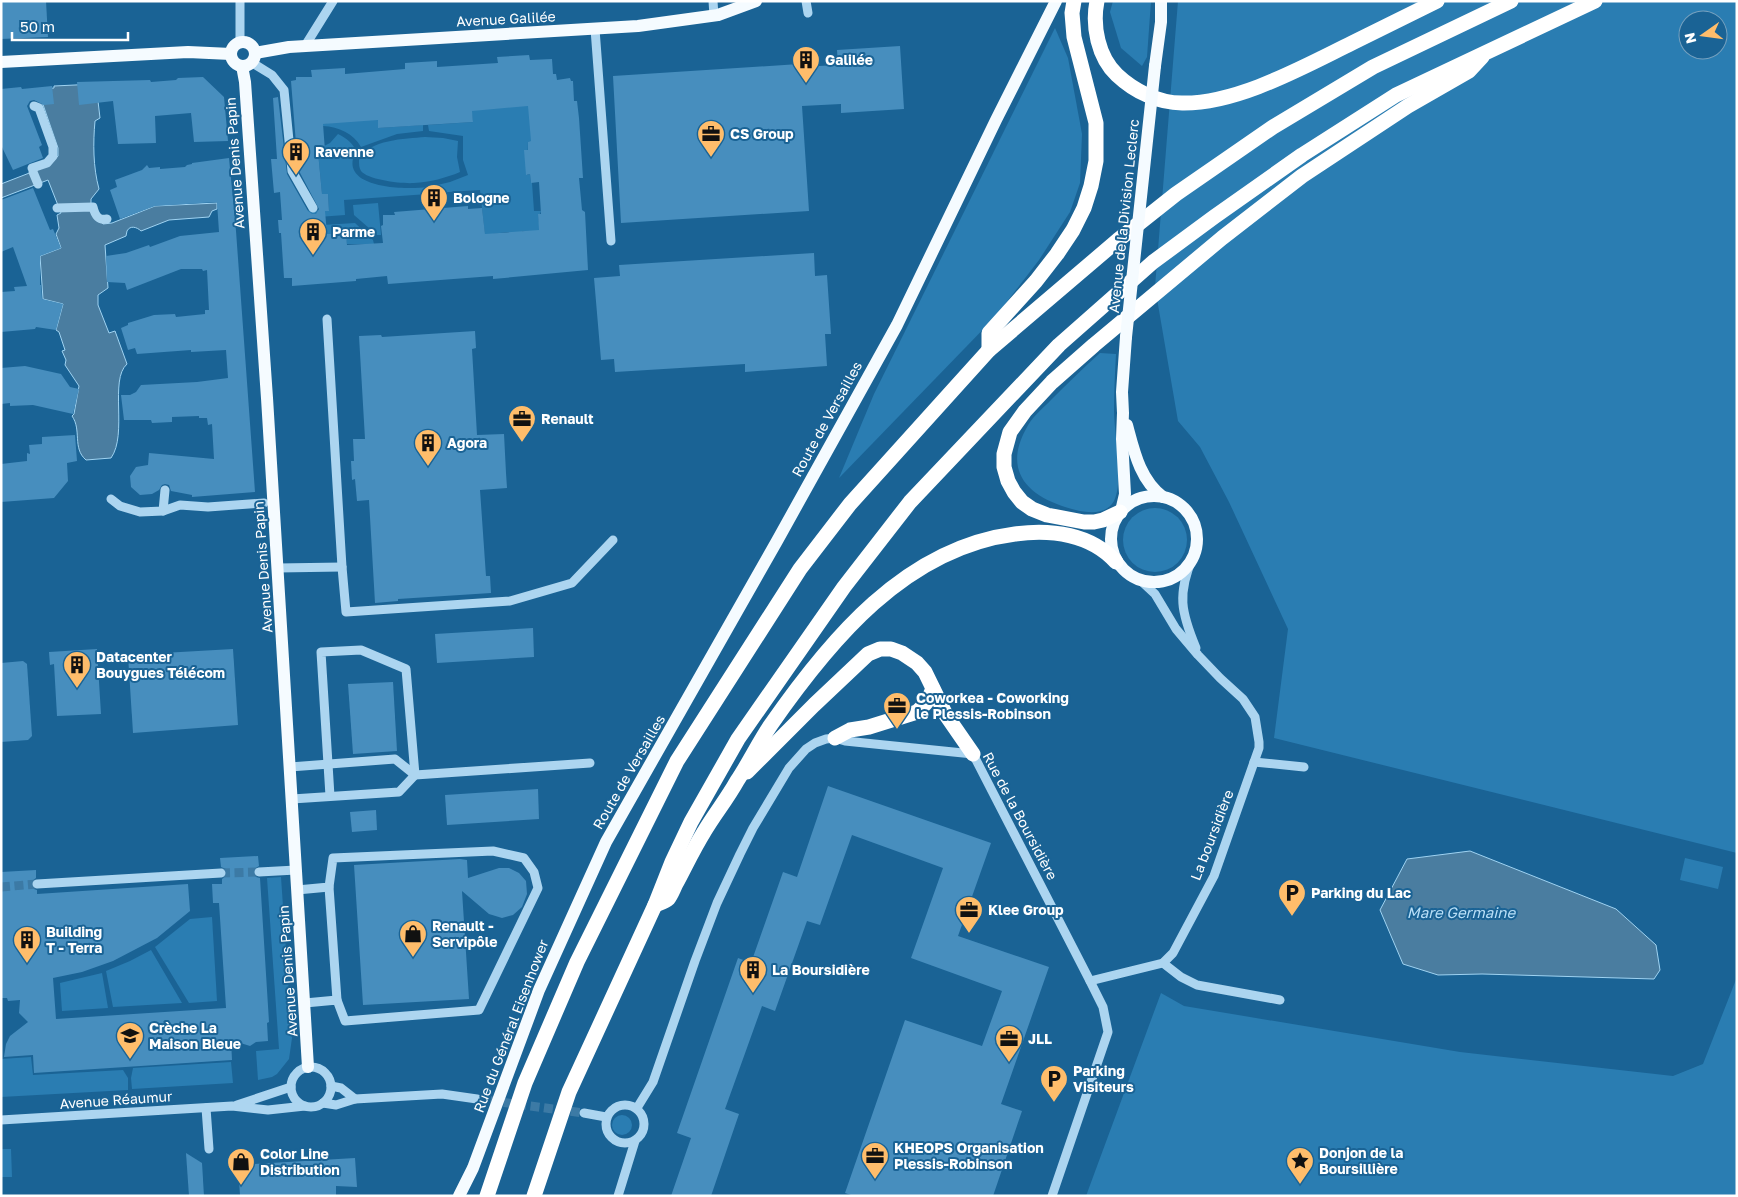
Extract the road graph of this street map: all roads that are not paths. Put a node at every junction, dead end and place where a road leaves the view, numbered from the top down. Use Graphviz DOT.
graph roads {
  1 [pos="240,1"];
  2 [pos="333,1"];
  3 [pos="713,1"];
  4 [pos="756,1"];
  5 [pos="806,1"];
  6 [pos="1056,1"];
  7 [pos="1074,1"];
  8 [pos="1097,1"];
  9 [pos="1161,1"];
  10 [pos="1166,1"];
  11 [pos="1437,1"];
  12 [pos="1511,1"];
  13 [pos="1595,1"];
  14 [pos="808,13"];
  15 [pos="714,16"];
  16 [pos="1161,22"];
  17 [pos="595,29"];
  18 [pos="240,42"];
  19 [pos="305,46"];
  20 [pos="1486,52"];
  21 [pos="231,54"];
  22 [pos="249,60"];
  23 [pos="1,62"];
  24 [pos="34,106"];
  25 [pos="38,184"];
  26 [pos="57,208"];
  27 [pos="313,208"];
  28 [pos="107,219"];
  29 [pos="611,241"];
  30 [pos="326,318"];
  31 [pos="989,350"];
  32 [pos="1123,413"];
  33 [pos="165,490"];
  34 [pos="1163,497"];
  35 [pos="111,499"];
  36 [pos="264,503"];
  37 [pos="163,511"];
  38 [pos="1120,512"];
  39 [pos="613,540"];
  40 [pos="1193,557"];
  41 [pos="1116,562"];
  42 [pos="342,566"];
  43 [pos="278,568"];
  44 [pos="1141,581"];
  45 [pos="1198,655"];
  46 [pos="933,688"];
  47 [pos="835,738"];
  48 [pos="973,754"];
  49 [pos="1254,762"];
  50 [pos="590,763"];
  51 [pos="328,764"];
  52 [pos="290,767"];
  53 [pos="1304,767"];
  54 [pos="415,775"];
  55 [pos="738,780"];
  56 [pos="330,796"];
  57 [pos="292,799"];
  58 [pos="606,842"];
  59 [pos="296,870"];
  60 [pos="259,872"];
  61 [pos="221,874"];
  62 [pos="37,884"];
  63 [pos="329,888"];
  64 [pos="297,890"];
  65 [pos="655,905"];
  66 [pos="1163,963"];
  67 [pos="1090,981"];
  68 [pos="337,1000"];
  69 [pos="1280,1000"];
  70 [pos="305,1003"];
  71 [pos="308,1067"];
  72 [pos="331,1086"];
  73 [pos="291,1087"];
  74 [pos="355,1099"];
  75 [pos="477,1099"];
  76 [pos="323,1103"];
  77 [pos="232,1106"];
  78 [pos="305,1106"];
  79 [pos="206,1108"];
  80 [pos="637,1108"];
  81 [pos="584,1113"];
  82 [pos="606,1117"];
  83 [pos="1,1120"];
  84 [pos="635,1141"];
  85 [pos="208,1150"];
  86 [pos="459,1196"];
  87 [pos="487,1196"];
  88 [pos="534,1196"];
  89 [pos="618,1196"];
  90 [pos="1052,1196"];
  1 -- 18 [label="street"];
  2 -- 19 [label="street"];
  3 -- 15 [label="street"];
  4 -- 15 [label="main road, Avenue Galilée"];
  5 -- 14 [label="street"];
  6 -- 58 [label="main road, Route de Versailles"];
  7 -- 31 [label="highway"];
  8 -- 11 [label="highway"];
  9 -- 16 [label="main road"];
  10 -- 16 [label="main road"];
  12 -- 31 [label="highway"];
  13 -- 20 [label="highway"];
  15 -- 17 [label="main road, Avenue Galilée"];
  16 -- 32 [label="main road, Avenue de la Division Leclerc, bridge"];
  17 -- 19 [label="main road, Avenue Galilée"];
  17 -- 29 [label="street"];
  18 -- 21 [label="main road"];
  18 -- 22 [label="main road"];
  19 -- 22 [label="main road, Avenue Galilée"];
  20 -- 38 [label="highway"];
  20 -- 65 [label="highway"];
  21 -- 22 [label="main road"];
  21 -- 23 [label="main road"];
  22 -- 27 [label="street"];
  22 -- 43 [label="main road, Avenue Denis Papin"];
  24 -- 25 [label="street"];
  26 -- 28 [label="street"];
  30 -- 42 [label="street"];
  31 -- 87 [label="highway"];
  32 -- 34 [label="main road, Avenue de la Division Leclerc"];
  32 -- 38 [label="main road, Avenue de la Division Leclerc"];
  33 -- 37 [label="street"];
  34 -- 38 [label="main road"];
  34 -- 40 [label="main road"];
  35 -- 37 [label="street"];
  36 -- 37 [label="street"];
  38 -- 41 [label="main road"];
  39 -- 42 [label="street"];
  40 -- 44 [label="main road"];
  40 -- 45 [label="street, La boursidière"];
  41 -- 44 [label="main road"];
  41 -- 55 [label="highway"];
  42 -- 43 [label="street"];
  43 -- 52 [label="main road, Avenue Denis Papin"];
  44 -- 45 [label="street, La boursidière"];
  45 -- 49 [label="street, La boursidière"];
  46 -- 47 [label="highway"];
  46 -- 48 [label="highway"];
  46 -- 55 [label="highway"];
  47 -- 48 [label="street, Rue de la Boursidière"];
  47 -- 80 [label="street, Rue de la Boursidière"];
  48 -- 67 [label="street, Rue de la Boursidière"];
  49 -- 53 [label="street"];
  49 -- 66 [label="street, La boursidière"];
  50 -- 54 [label="street"];
  51 -- 52 [label="street"];
  51 -- 54 [label="street"];
  51 -- 54 [label="street"];
  51 -- 56 [label="street"];
  52 -- 57 [label="main road, Avenue Denis Papin"];
  54 -- 56 [label="street"];
  55 -- 65 [label="highway"];
  56 -- 57 [label="street"];
  57 -- 59 [label="main road, Avenue Denis Papin"];
  58 -- 86 [label="main road, Rue du Général Eisenhower"];
  59 -- 60 [label="street"];
  59 -- 64 [label="main road, Avenue Denis Papin"];
  61 -- 62 [label="street"];
  63 -- 64 [label="street"];
  63 -- 68 [label="street"];
  63 -- 68 [label="street"];
  64 -- 70 [label="main road, Avenue Denis Papin"];
  65 -- 88 [label="highway"];
  66 -- 67 [label="street"];
  66 -- 69 [label="street"];
  67 -- 90 [label="street, Rue de la Boursidière"];
  68 -- 70 [label="street"];
  70 -- 71 [label="main road, Avenue Denis Papin"];
  71 -- 72 [label="street"];
  71 -- 73 [label="street"];
  72 -- 74 [label="street"];
  72 -- 76 [label="street"];
  73 -- 77 [label="street, Avenue Réaumur"];
  73 -- 78 [label="street"];
  74 -- 75 [label="street"];
  74 -- 76 [label="street"];
  76 -- 78 [label="street"];
  77 -- 78 [label="street, Avenue Réaumur"];
  77 -- 79 [label="street, Avenue Réaumur"];
  79 -- 83 [label="street, Avenue Réaumur"];
  79 -- 85 [label="street"];
  80 -- 82 [label="street"];
  80 -- 84 [label="street"];
  81 -- 82 [label="street"];
  82 -- 84 [label="street"];
  84 -- 89 [label="street"];
}
